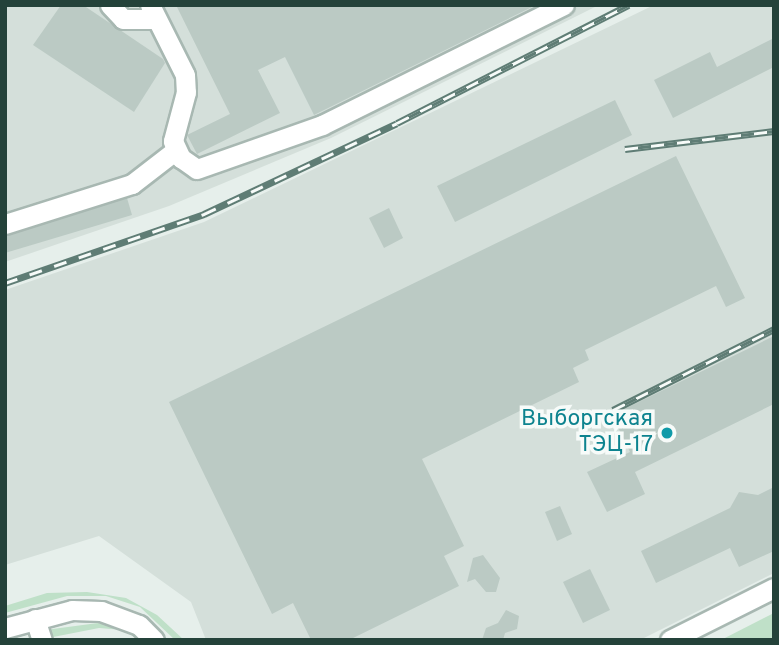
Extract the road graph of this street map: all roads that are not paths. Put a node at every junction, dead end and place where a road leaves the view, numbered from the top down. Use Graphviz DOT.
graph roads {
  1 [pos="110,5"];
  2 [pos="564,5"];
  3 [pos="153,12"];
  4 [pos="176,150"];
  5 [pos="5,225"];
  6 [pos="774,588"];
  7 [pos="35,619"];
  8 [pos="5,628"];
  9 [pos="42,640"];
  10 [pos="154,640"];
  11 [pos="670,640"];
  1 -- 3 [label="street"];
  2 -- 4 [label="street"];
  3 -- 4 [label="street"];
  4 -- 5 [label="street"];
  6 -- 11 [label="street"];
  7 -- 8 [label="street"];
  7 -- 9 [label="street"];
  7 -- 10 [label="street"];
}
